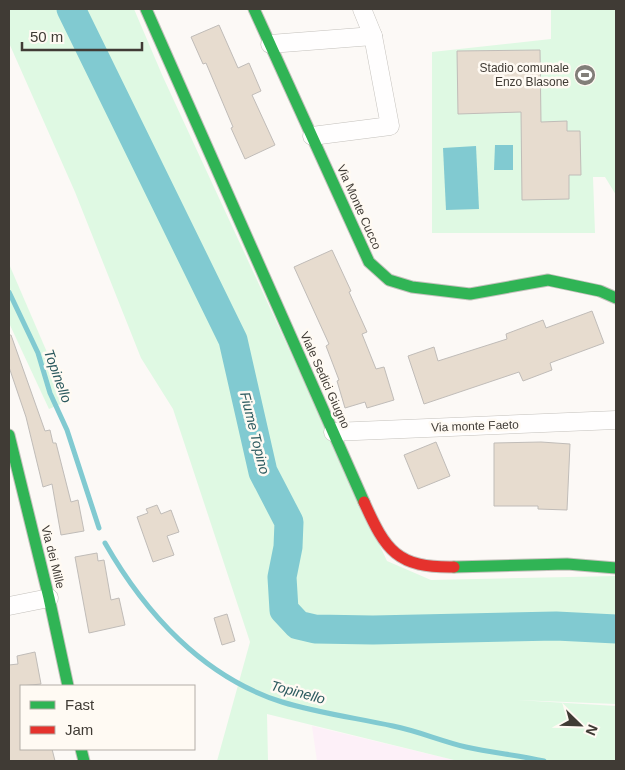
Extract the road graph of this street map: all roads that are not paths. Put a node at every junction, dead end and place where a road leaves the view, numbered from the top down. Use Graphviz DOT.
graph roads {
  1 [pos="146,9"];
  2 [pos="254,9"];
  3 [pos="362,9"];
  4 [pos="373,36"];
  5 [pos="270,44"];
  6 [pos="312,136"];
  7 [pos="616,298"];
  8 [pos="616,420"];
  9 [pos="333,432"];
  10 [pos="9,435"];
  11 [pos="616,568"];
  12 [pos="49,598"];
  13 [pos="9,606"];
  14 [pos="68,685"];
  1 -- 9 [label="street, Viale Sedici Giugno"];
  2 -- 5 [label="street, Via Monte Cucco"];
  3 -- 4 [label="street"];
  4 -- 5 [label="street"];
  4 -- 6 [label="street"];
  5 -- 6 [label="street, Via Monte Cucco"];
  6 -- 7 [label="street, Via Monte Cucco"];
  8 -- 9 [label="street, Via monte Faeto"];
  9 -- 11 [label="street, Viale Sedici Giugno"];
  10 -- 12 [label="street, Via dei Mille"];
  12 -- 13 [label="street"];
  12 -- 14 [label="street, Via dei Mille"];
}
